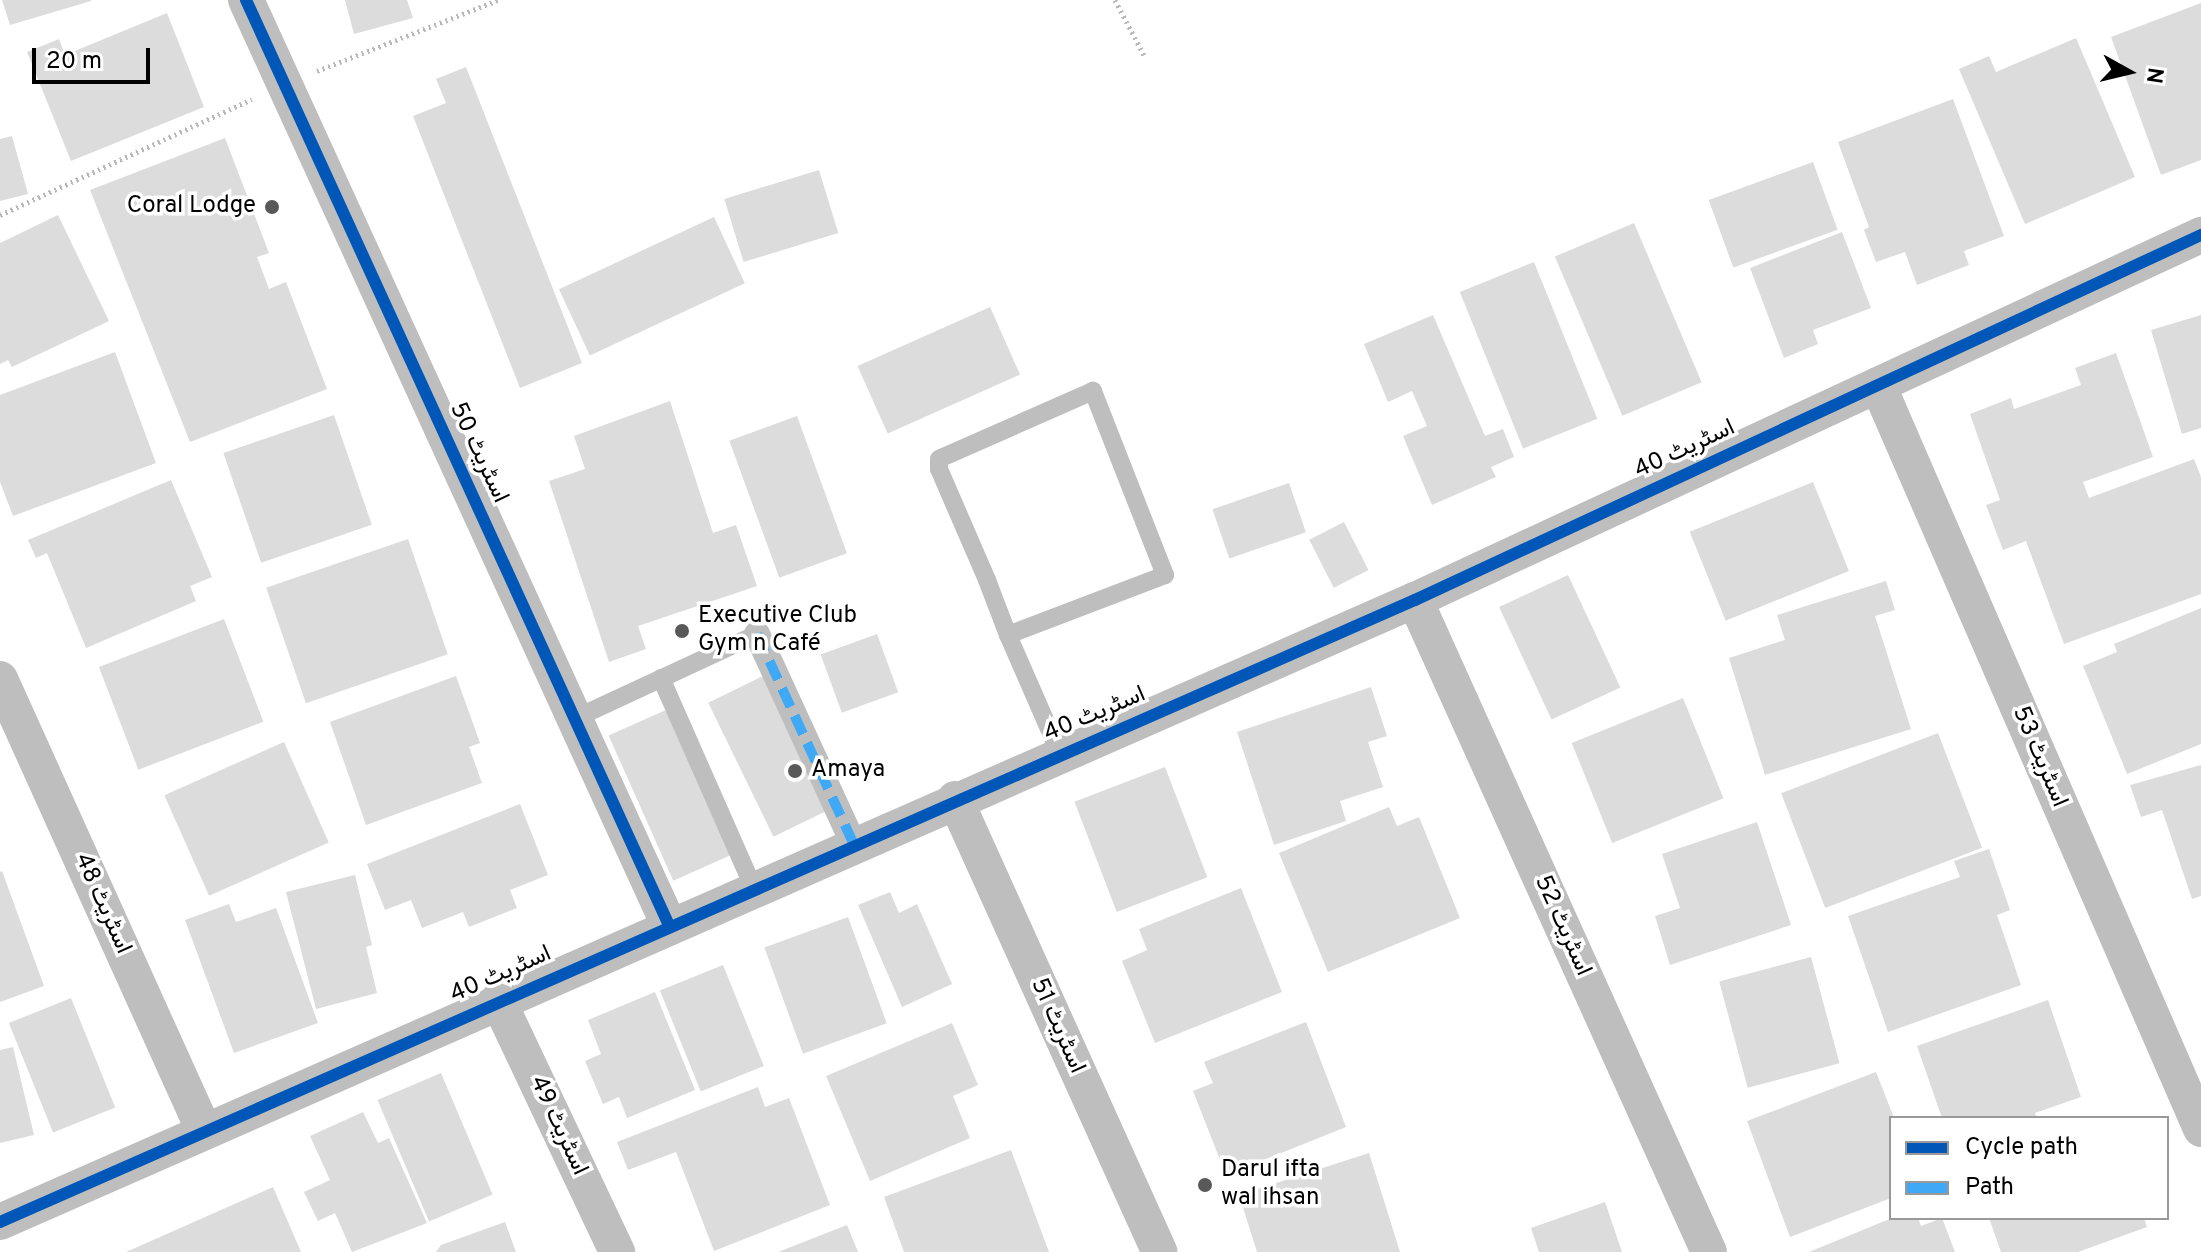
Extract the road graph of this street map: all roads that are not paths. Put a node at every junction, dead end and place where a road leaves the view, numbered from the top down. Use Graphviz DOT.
graph roads {
  1 [pos="246,0"];
  2 [pos="2201,235"];
  3 [pos="1878,385"];
  4 [pos="1415,600"];
  5 [pos="757,634"];
  6 [pos="1008,635"];
  7 [pos="661,678"];
  8 [pos="0,679"];
  9 [pos="576,718"];
  10 [pos="1060,754"];
  11 [pos="955,799"];
  12 [pos="853,843"];
  13 [pos="754,889"];
  14 [pos="669,925"];
  15 [pos="498,1000"];
  16 [pos="203,1129"];
  17 [pos="2201,1129"];
  18 [pos="0,1222"];
  19 [pos="0,1230"];
  20 [pos="10,1252"];
  21 [pos="617,1252"];
  22 [pos="1160,1252"];
  23 [pos="1709,1252"];
  1 -- 9 [label="street, اسٹریٹ 50"];
  2 -- 3 [label="street, اسٹریٹ 40"];
  3 -- 4 [label="street, اسٹریٹ 40"];
  3 -- 17 [label="street, اسٹریٹ 53"];
  4 -- 10 [label="street, اسٹریٹ 40"];
  4 -- 23 [label="street, اسٹریٹ 52"];
  5 -- 7 [label="lane"];
  5 -- 12 [label="street"];
  6 -- 6 [label="lane"];
  6 -- 10 [label="lane"];
  7 -- 9 [label="lane"];
  7 -- 13 [label="lane"];
  8 -- 16 [label="street, اسٹریٹ 48"];
  9 -- 14 [label="street, اسٹریٹ 50"];
  10 -- 11 [label="street, اسٹریٹ 40"];
  11 -- 12 [label="street, اسٹریٹ 40"];
  11 -- 22 [label="street, اسٹریٹ 51"];
  12 -- 13 [label="street, اسٹریٹ 40"];
  13 -- 14 [label="street, اسٹریٹ 40"];
  14 -- 15 [label="street, اسٹریٹ 40"];
  15 -- 16 [label="street, اسٹریٹ 40"];
  15 -- 21 [label="street, اسٹریٹ 49"];
  16 -- 18 [label="street, اسٹریٹ 40"];
  19 -- 20 [label="street"];
}
